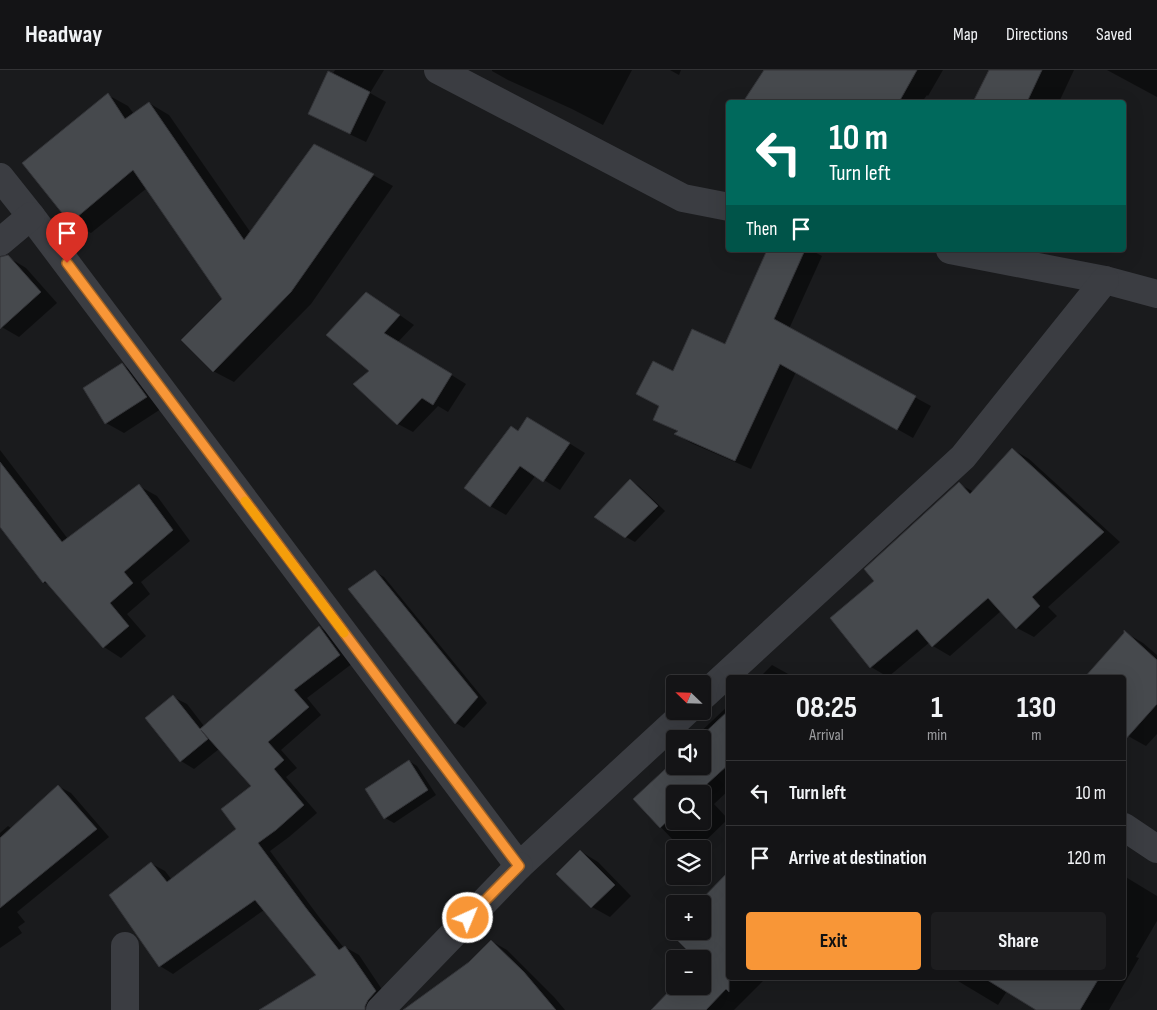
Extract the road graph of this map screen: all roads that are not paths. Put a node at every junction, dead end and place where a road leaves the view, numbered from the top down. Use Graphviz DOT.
graph roads {
  1 [pos="438,70"];
  2 [pos="0,177"];
  3 [pos="726,206"];
  4 [pos="31,216"];
  5 [pos="0,242"];
  6 [pos="960,252"];
  7 [pos="1105,280"];
  8 [pos="1157,294"];
  9 [pos="711,689"];
  10 [pos="677,720"];
  11 [pos="1126,829"];
  12 [pos="1157,849"];
  13 [pos="519,866"];
  14 [pos="125,946"];
  15 [pos="125,1010"];
  16 [pos="380,1010"];
  1 -- 3 [label="street"];
  2 -- 4 [label="street"];
  4 -- 5 [label="street"];
  4 -- 13 [label="street"];
  6 -- 7 [label="street"];
  7 -- 8 [label="street"];
  7 -- 9 [label="street"];
  10 -- 13 [label="street"];
  11 -- 12 [label="street"];
  13 -- 16 [label="street"];
  14 -- 15 [label="street"];
}
